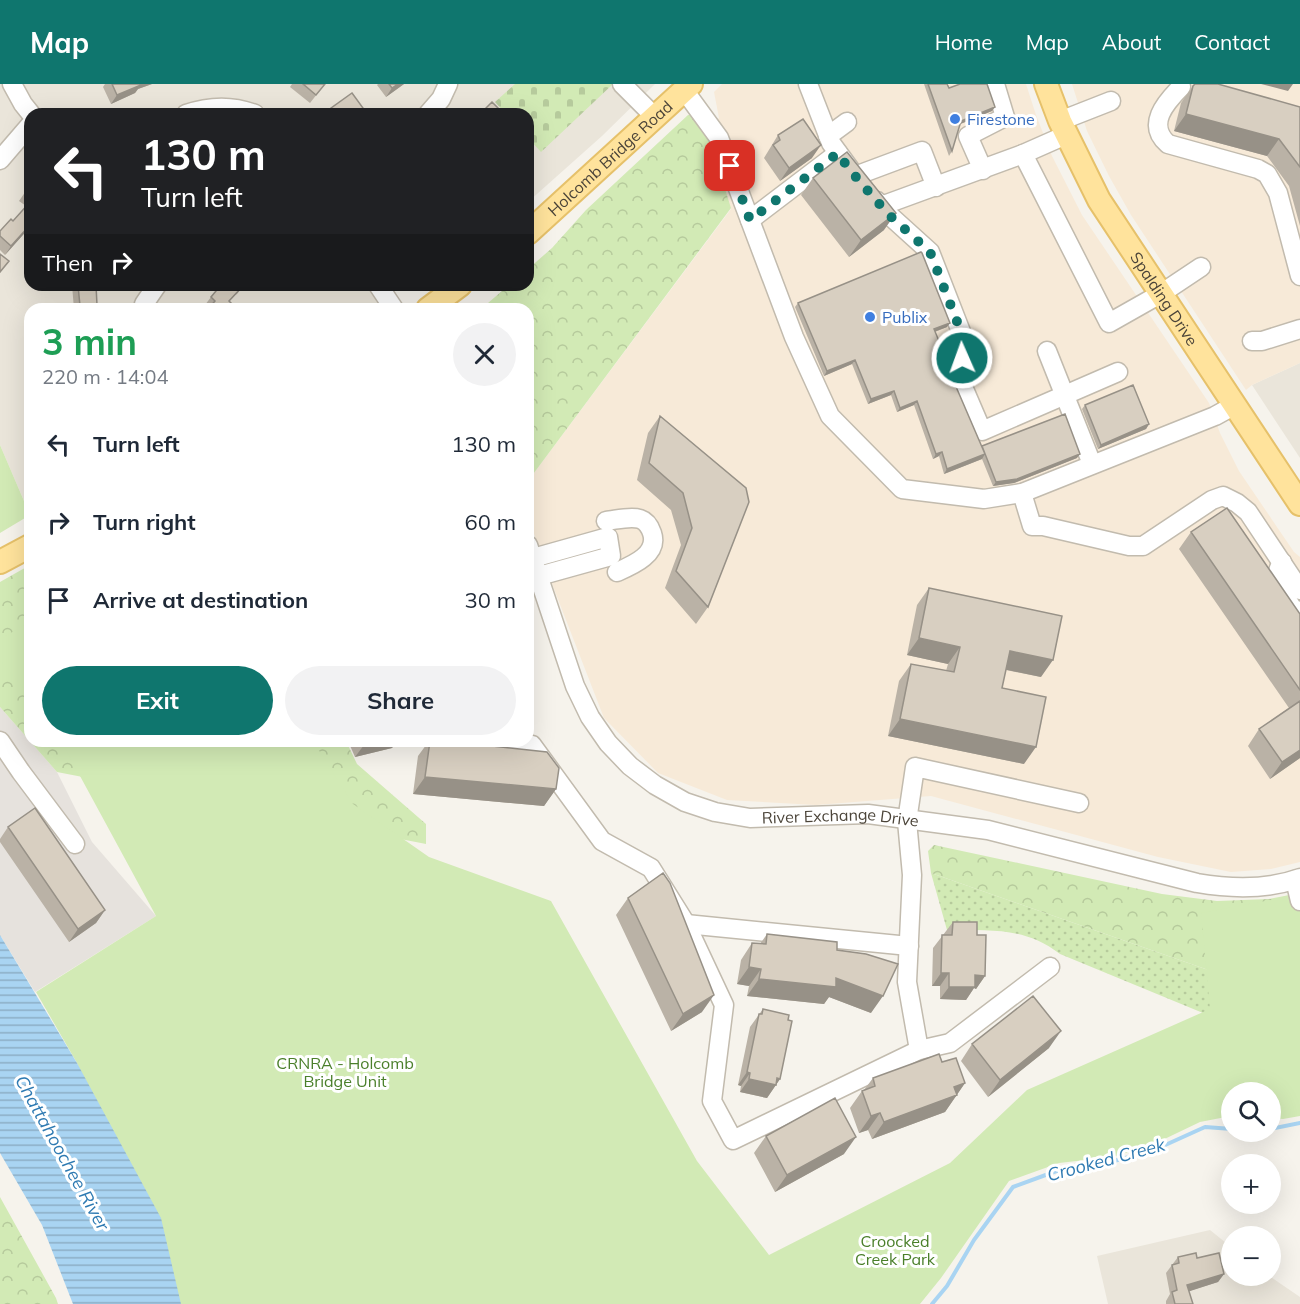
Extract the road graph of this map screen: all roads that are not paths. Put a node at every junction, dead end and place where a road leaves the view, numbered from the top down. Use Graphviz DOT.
graph roads {
  1 [pos="12,84"];
  2 [pos="448,84"];
  3 [pos="622,84"];
  4 [pos="807,84"];
  5 [pos="995,84"];
  6 [pos="1046,84"];
  7 [pos="688,87"];
  8 [pos="1181,87"];
  9 [pos="1111,101"];
  10 [pos="26,108"];
  11 [pos="212,108"];
  12 [pos="234,108"];
  13 [pos="433,108"];
  14 [pos="656,117"];
  15 [pos="847,122"];
  16 [pos="1063,128"];
  17 [pos="24,132"];
  18 [pos="828,136"];
  19 [pos="838,153"];
  20 [pos="1023,154"];
  21 [pos="0,160"];
  22 [pos="983,171"];
  23 [pos="855,176"];
  24 [pos="936,187"];
  25 [pos="881,206"];
  26 [pos="750,220"];
  27 [pos="534,228"];
  28 [pos="1201,267"];
  29 [pos="1300,276"];
  30 [pos="452,291"];
  31 [pos="1162,293"];
  32 [pos="436,303"];
  33 [pos="1300,329"];
  34 [pos="1252,341"];
  35 [pos="1047,351"];
  36 [pos="1118,372"];
  37 [pos="1064,395"];
  38 [pos="1235,405"];
  39 [pos="1092,464"];
  40 [pos="1022,493"];
  41 [pos="1300,504"];
  42 [pos="607,529"];
  43 [pos="24,549"];
  44 [pos="534,550"];
  45 [pos="0,562"];
  46 [pos="534,564"];
  47 [pos="614,564"];
  48 [pos="1290,566"];
  49 [pos="538,576"];
  50 [pos="1300,590"];
  51 [pos="1300,611"];
  52 [pos="0,741"];
  53 [pos="534,746"];
  54 [pos="1079,803"];
  55 [pos="907,821"];
  56 [pos="75,843"];
  57 [pos="1298,879"];
  58 [pos="1300,901"];
  59 [pos="687,924"];
  60 [pos="909,946"];
  61 [pos="1050,967"];
  62 [pos="919,1050"];
  1 -- 10 [label="street"];
  2 -- 13 [label="street"];
  3 -- 14 [label="street"];
  4 -- 18 [label="street"];
  5 -- 22 [label="street"];
  6 -- 16 [label="main road, Spalding Drive"];
  7 -- 14 [label="main road, Holcomb Bridge Road"];
  7 -- 26 [label="street"];
  8 -- 29 [label="street"];
  9 -- 16 [label="street"];
  11 -- 12 [label="street"];
  14 -- 27 [label="main road, Holcomb Bridge Road"];
  15 -- 18 [label="street"];
  16 -- 20 [label="street"];
  16 -- 31 [label="main road, Spalding Drive"];
  17 -- 21 [label="street"];
  18 -- 19 [label="street"];
  19 -- 23 [label="street"];
  19 -- 26 [label="street"];
  20 -- 22 [label="street"];
  20 -- 31 [label="street"];
  22 -- 24 [label="street"];
  23 -- 24 [label="street"];
  23 -- 25 [label="street"];
  24 -- 25 [label="street"];
  25 -- 37 [label="street"];
  26 -- 40 [label="street"];
  28 -- 31 [label="street"];
  30 -- 32 [label="main road"];
  31 -- 38 [label="main road, Spalding Drive"];
  33 -- 34 [label="street"];
  35 -- 37 [label="street"];
  36 -- 37 [label="street"];
  37 -- 39 [label="street"];
  38 -- 39 [label="street"];
  38 -- 41 [label="main road, Spalding Drive"];
  39 -- 40 [label="street"];
  40 -- 48 [label="street"];
  42 -- 44 [label="street"];
  42 -- 47 [label="street"];
  42 -- 47 [label="street"];
  43 -- 45 [label="main road"];
  46 -- 49 [label="street, River Exchange Drive"];
  47 -- 49 [label="street"];
  48 -- 50 [label="street"];
  48 -- 51 [label="street"];
  49 -- 55 [label="street, River Exchange Drive"];
  52 -- 56 [label="street"];
  53 -- 59 [label="street"];
  54 -- 55 [label="street"];
  55 -- 57 [label="street, River Exchange Drive"];
  55 -- 60 [label="street"];
  57 -- 58 [label="street"];
  59 -- 60 [label="street"];
  59 -- 62 [label="street"];
  60 -- 62 [label="street"];
  61 -- 62 [label="street"];
}
